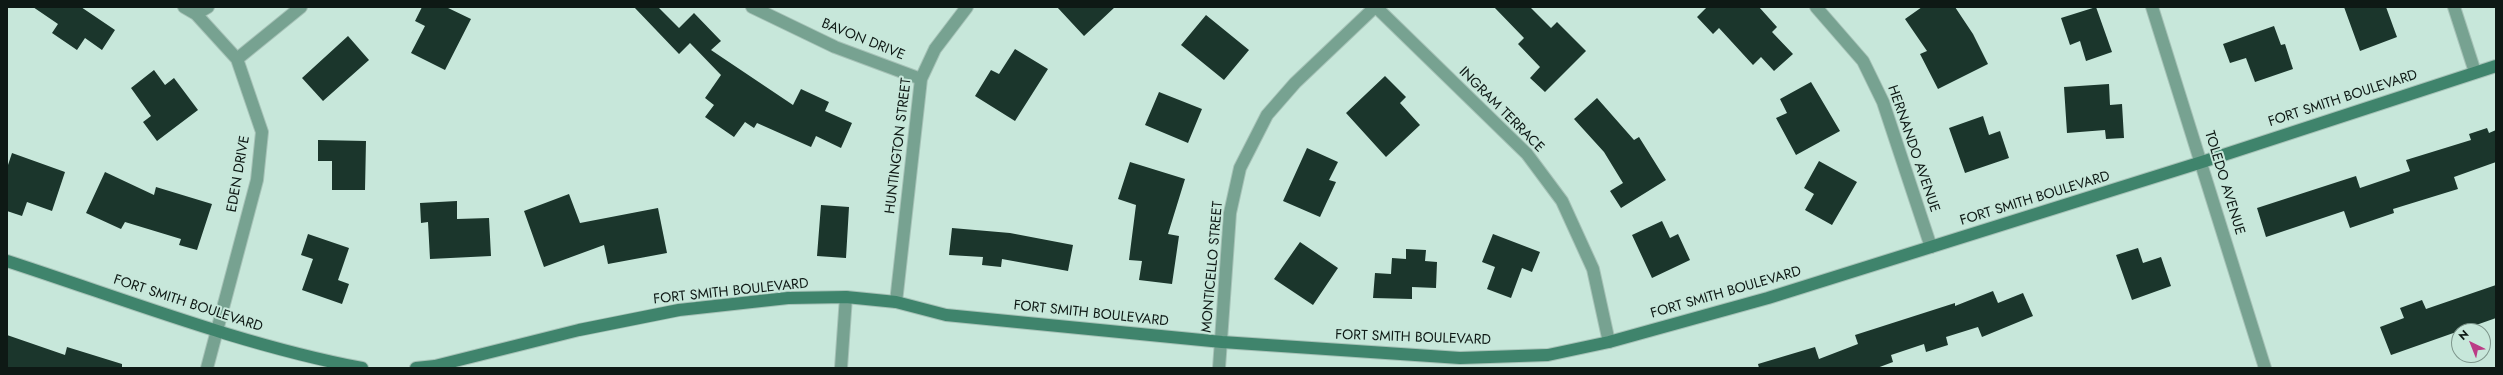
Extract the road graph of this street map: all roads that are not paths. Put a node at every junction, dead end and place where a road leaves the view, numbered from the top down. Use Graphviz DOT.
graph roads {
  1 [pos="184,7"];
  2 [pos="208,7"];
  3 [pos="301,7"];
  4 [pos="752,7"];
  5 [pos="967,7"];
  6 [pos="1376,7"];
  7 [pos="1816,7"];
  8 [pos="2152,7"];
  9 [pos="2454,7"];
  10 [pos="196,14"];
  11 [pos="237,59"];
  12 [pos="2496,66"];
  13 [pos="2475,72"];
  14 [pos="921,79"];
  15 [pos="2202,162"];
  16 [pos="1931,247"];
  17 [pos="7,261"];
  18 [pos="846,297"];
  19 [pos="896,302"];
  20 [pos="218,331"];
  21 [pos="1222,342"];
  22 [pos="1609,342"];
  23 [pos="207,368"];
  24 [pos="362,368"];
  25 [pos="416,368"];
  26 [pos="841,368"];
  27 [pos="1219,368"];
  28 [pos="2265,368"];
  1 -- 10 [label="street, EDEN DRIVE"];
  2 -- 10 [label="street"];
  3 -- 11 [label="street"];
  4 -- 14 [label="street, BAVON DRIVE"];
  5 -- 14 [label="street, HUNTINGTON STREET"];
  6 -- 21 [label="street, MONTICELLO STREET"];
  6 -- 22 [label="street, INGRAM TERRACE"];
  7 -- 16 [label="street, HERNANDO AVENUE"];
  8 -- 15 [label="street, TOLEDO AVENUE"];
  9 -- 13 [label="street"];
  10 -- 11 [label="street, EDEN DRIVE"];
  11 -- 20 [label="street, EDEN DRIVE"];
  12 -- 13 [label="street, FORT SMITH BOULEVARD"];
  13 -- 15 [label="street, FORT SMITH BOULEVARD"];
  14 -- 19 [label="street, HUNTINGTON STREET"];
  15 -- 16 [label="street, FORT SMITH BOULEVARD"];
  15 -- 28 [label="street, TOLEDO AVENUE"];
  16 -- 22 [label="street, FORT SMITH BOULEVARD"];
  17 -- 20 [label="street, FORT SMITH BOULEVARD"];
  18 -- 19 [label="street, FORT SMITH BOULEVARD"];
  18 -- 25 [label="street, FORT SMITH BOULEVARD"];
  18 -- 26 [label="street"];
  19 -- 21 [label="street, FORT SMITH BOULEVARD"];
  20 -- 23 [label="street, EDEN DRIVE"];
  20 -- 24 [label="street, FORT SMITH BOULEVARD"];
  21 -- 22 [label="street, FORT SMITH BOULEVARD"];
  21 -- 27 [label="street, MONTICELLO STREET"];
}
